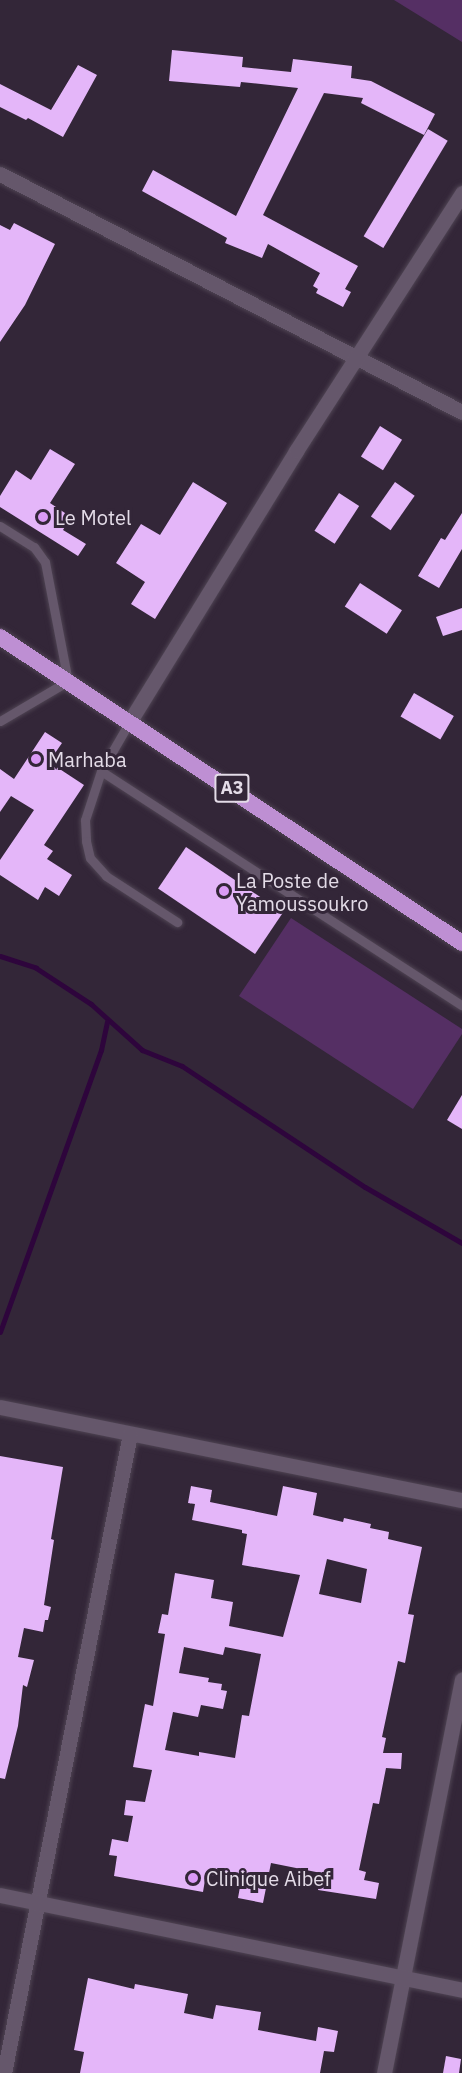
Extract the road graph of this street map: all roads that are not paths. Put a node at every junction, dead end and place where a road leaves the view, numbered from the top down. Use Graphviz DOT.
graph roads {
  1 [pos="0,174"];
  2 [pos="462,193"];
  3 [pos="356,358"];
  4 [pos="462,412"];
  5 [pos="0,526"];
  6 [pos="0,637"];
  7 [pos="68,681"];
  8 [pos="0,721"];
  9 [pos="130,721"];
  10 [pos="101,771"];
  11 [pos="177,922"];
  12 [pos="462,943"];
  13 [pos="462,1005"];
  14 [pos="0,1407"];
  15 [pos="129,1434"];
  16 [pos="462,1500"];
  17 [pos="462,1680"];
  18 [pos="455,1758"];
  19 [pos="0,1895"];
  20 [pos="36,1902"];
  21 [pos="402,1977"];
  22 [pos="462,1990"];
  23 [pos="4,2073"];
  24 [pos="384,2073"];
  1 -- 3 [label="street"];
  2 -- 3 [label="street"];
  3 -- 4 [label="street"];
  3 -- 9 [label="street"];
  5 -- 7 [label="lane"];
  6 -- 7 [label="highway, A3"];
  7 -- 8 [label="lane"];
  7 -- 9 [label="highway, A3"];
  9 -- 10 [label="lane"];
  9 -- 12 [label="highway, A3"];
  10 -- 11 [label="lane"];
  10 -- 13 [label="lane"];
  14 -- 15 [label="street"];
  15 -- 16 [label="street"];
  15 -- 20 [label="street"];
  17 -- 18 [label="street"];
  18 -- 21 [label="street"];
  19 -- 20 [label="street"];
  20 -- 21 [label="street"];
  20 -- 23 [label="street"];
  21 -- 22 [label="street"];
  21 -- 24 [label="street"];
}
